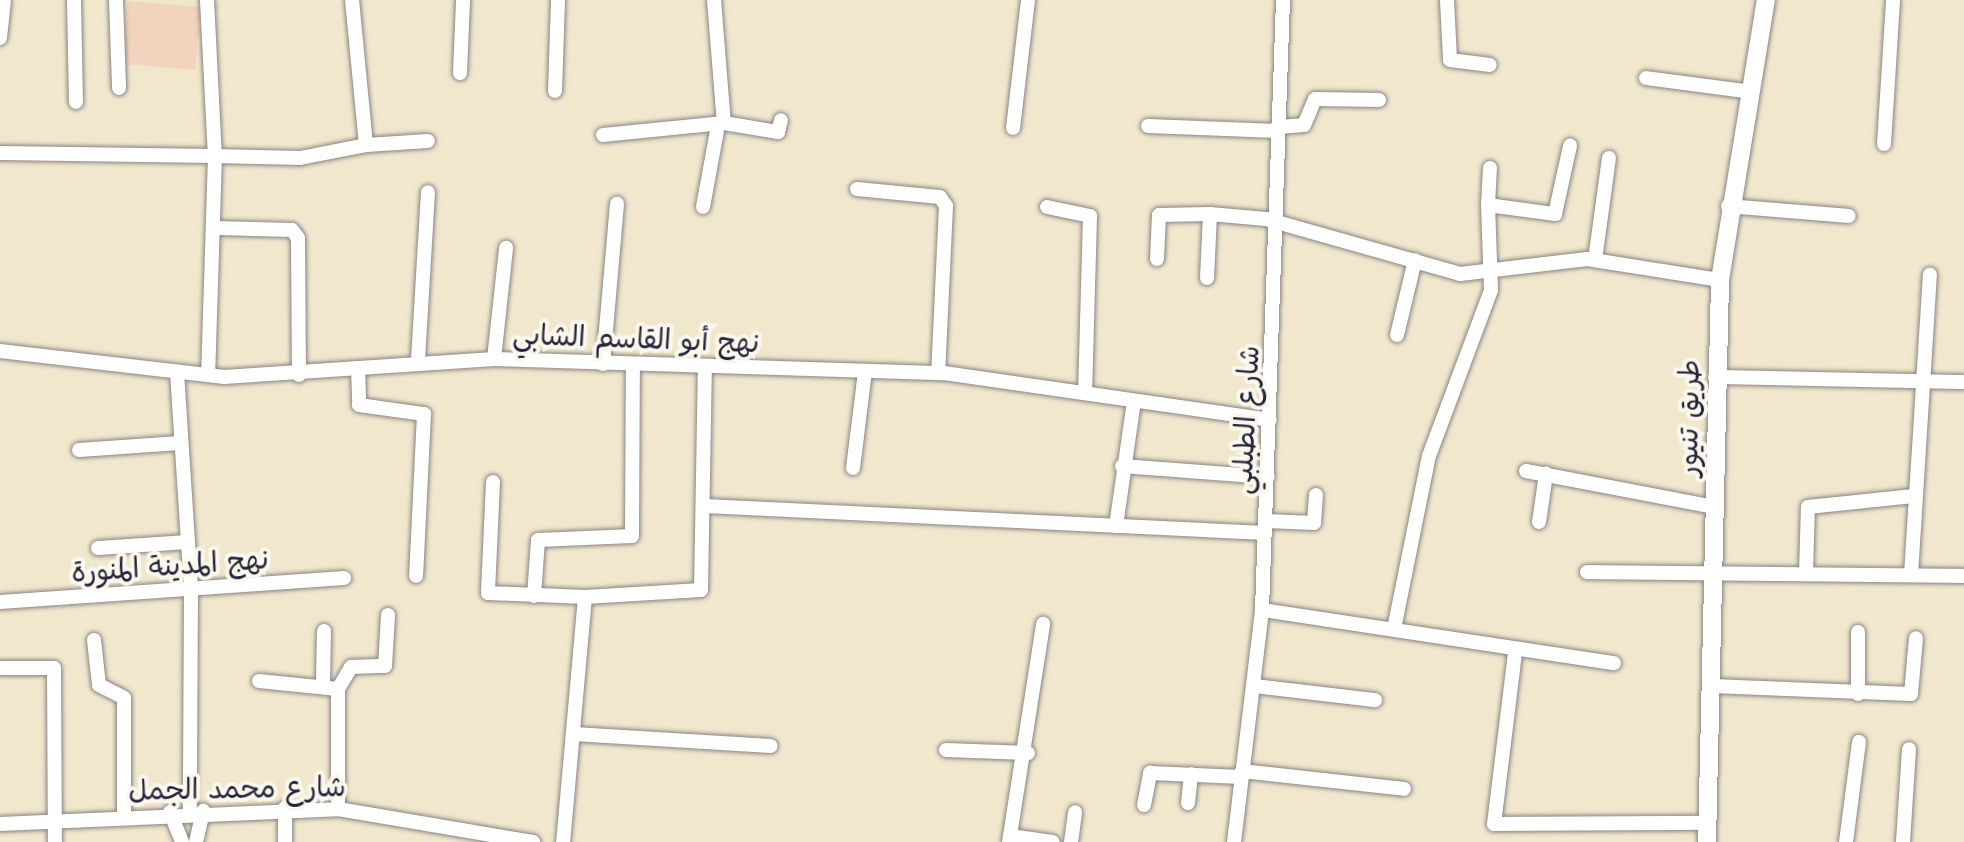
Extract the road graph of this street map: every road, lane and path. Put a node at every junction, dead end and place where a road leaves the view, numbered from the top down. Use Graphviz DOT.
graph roads {
  1 [pos="4,0"];
  2 [pos="74,0"];
  3 [pos="116,0"];
  4 [pos="207,0"];
  5 [pos="352,0"];
  6 [pos="463,0"];
  7 [pos="549,0"];
  8 [pos="558,0"];
  9 [pos="714,0"];
  10 [pos="1028,0"];
  11 [pos="1283,0"];
  12 [pos="1447,0"];
  13 [pos="1766,0"];
  14 [pos="1893,0"];
  15 [pos="0,38"];
  16 [pos="1490,64"];
  17 [pos="547,68"];
  18 [pos="460,74"];
  19 [pos="1646,78"];
  20 [pos="119,88"];
  21 [pos="1745,90"];
  22 [pos="555,91"];
  23 [pos="1379,100"];
  24 [pos="76,102"];
  25 [pos="781,120"];
  26 [pos="1148,126"];
  27 [pos="721,127"];
  28 [pos="1013,128"];
  29 [pos="1277,129"];
  30 [pos="603,135"];
  31 [pos="428,140"];
  32 [pos="1884,144"];
  33 [pos="366,145"];
  34 [pos="1570,146"];
  35 [pos="0,154"];
  36 [pos="215,156"];
  37 [pos="1609,158"];
  38 [pos="1490,168"];
  39 [pos="857,189"];
  40 [pos="428,192"];
  41 [pos="617,204"];
  42 [pos="1488,205"];
  43 [pos="1728,206"];
  44 [pos="703,207"];
  45 [pos="1047,207"];
  46 [pos="1210,214"];
  47 [pos="1849,216"];
  48 [pos="1280,222"];
  49 [pos="216,228"];
  50 [pos="506,248"];
  51 [pos="1157,259"];
  52 [pos="1416,260"];
  53 [pos="1595,260"];
  54 [pos="1488,271"];
  55 [pos="1930,276"];
  56 [pos="1206,278"];
  57 [pos="1720,280"];
  58 [pos="1397,335"];
  59 [pos="0,351"];
  60 [pos="418,360"];
  61 [pos="494,360"];
  62 [pos="603,364"];
  63 [pos="632,364"];
  64 [pos="705,366"];
  65 [pos="358,368"];
  66 [pos="865,371"];
  67 [pos="177,372"];
  68 [pos="938,373"];
  69 [pos="208,374"];
  70 [pos="299,375"];
  71 [pos="1715,377"];
  72 [pos="1964,382"];
  73 [pos="1919,383"];
  74 [pos="1085,392"];
  75 [pos="1134,402"];
  76 [pos="1270,420"];
  77 [pos="180,443"];
  78 [pos="78,450"];
  79 [pos="1122,466"];
  80 [pos="853,468"];
  81 [pos="1526,471"];
  82 [pos="1546,474"];
  83 [pos="1268,477"];
  84 [pos="493,482"];
  85 [pos="1316,495"];
  86 [pos="1914,496"];
  87 [pos="705,506"];
  88 [pos="1714,507"];
  89 [pos="1539,522"];
  90 [pos="1116,526"];
  91 [pos="1266,527"];
  92 [pos="188,542"];
  93 [pos="98,548"];
  94 [pos="1714,570"];
  95 [pos="1587,572"];
  96 [pos="1806,572"];
  97 [pos="1911,575"];
  98 [pos="416,576"];
  99 [pos="1964,576"];
  100 [pos="344,578"];
  101 [pos="191,589"];
  102 [pos="534,596"];
  103 [pos="585,597"];
  104 [pos="0,602"];
  105 [pos="1262,610"];
  106 [pos="388,614"];
  107 [pos="1043,624"];
  108 [pos="1395,624"];
  109 [pos="324,631"];
  110 [pos="1858,632"];
  111 [pos="1916,638"];
  112 [pos="94,640"];
  113 [pos="1515,653"];
  114 [pos="1614,663"];
  115 [pos="0,668"];
  116 [pos="259,680"];
  117 [pos="324,682"];
  118 [pos="1255,686"];
  119 [pos="1712,686"];
  120 [pos="338,690"];
  121 [pos="1858,694"];
  122 [pos="1375,700"];
  123 [pos="574,734"];
  124 [pos="1859,742"];
  125 [pos="771,746"];
  126 [pos="946,750"];
  127 [pos="1910,750"];
  128 [pos="1028,753"];
  129 [pos="1190,774"];
  130 [pos="1242,774"];
  131 [pos="1404,789"];
  132 [pos="1188,803"];
  133 [pos="1144,805"];
  134 [pos="285,808"];
  135 [pos="338,809"];
  136 [pos="196,811"];
  137 [pos="170,812"];
  138 [pos="1074,812"];
  139 [pos="124,814"];
  140 [pos="55,816"];
  141 [pos="0,824"];
  142 [pos="1708,832"];
  143 [pos="1010,839"];
  144 [pos="55,842"];
  145 [pos="182,842"];
  146 [pos="196,842"];
  147 [pos="285,842"];
  148 [pos="532,842"];
  149 [pos="564,842"];
  150 [pos="1053,842"];
  151 [pos="1071,842"];
  152 [pos="1234,842"];
  153 [pos="1846,842"];
  154 [pos="1903,842"];
  1 -- 15 [label="street"];
  2 -- 24 [label="street"];
  3 -- 20 [label="street"];
  4 -- 36 [label="street"];
  5 -- 33 [label="street"];
  6 -- 18 [label="street"];
  7 -- 17 [label="street"];
  8 -- 22 [label="street"];
  9 -- 27 [label="street"];
  10 -- 28 [label="street"];
  11 -- 29 [label="street, شارع الطبلبي"];
  12 -- 16 [label="street"];
  13 -- 21 [label="main road, طريق تنيور"];
  14 -- 32 [label="street"];
  19 -- 21 [label="street"];
  21 -- 43 [label="main road, طريق تنيور"];
  23 -- 29 [label="street"];
  25 -- 27 [label="street"];
  26 -- 29 [label="street"];
  27 -- 30 [label="street"];
  27 -- 44 [label="street"];
  29 -- 48 [label="street, شارع الطبلبي"];
  31 -- 33 [label="street"];
  33 -- 36 [label="street"];
  34 -- 42 [label="street"];
  35 -- 36 [label="street"];
  36 -- 49 [label="street"];
  37 -- 53 [label="street"];
  38 -- 42 [label="street"];
  39 -- 68 [label="street"];
  40 -- 60 [label="street"];
  41 -- 62 [label="street"];
  42 -- 54 [label="street"];
  43 -- 47 [label="street"];
  43 -- 57 [label="main road, طريق تنيور"];
  45 -- 74 [label="street"];
  46 -- 48 [label="street"];
  46 -- 51 [label="street"];
  46 -- 56 [label="street"];
  48 -- 52 [label="street"];
  48 -- 76 [label="street, شارع الطبلبي"];
  49 -- 69 [label="street"];
  49 -- 70 [label="street"];
  50 -- 61 [label="street"];
  52 -- 54 [label="street"];
  52 -- 58 [label="street"];
  53 -- 54 [label="street"];
  53 -- 57 [label="street"];
  54 -- 108 [label="street"];
  55 -- 73 [label="street"];
  57 -- 71 [label="main road, طريق تنيور"];
  59 -- 67 [label="street, نهج أبو القاسم الشابي"];
  60 -- 61 [label="street, نهج أبو القاسم الشابي"];
  60 -- 65 [label="street, نهج أبو القاسم الشابي"];
  61 -- 62 [label="street, نهج أبو القاسم الشابي"];
  62 -- 63 [label="street, نهج أبو القاسم الشابي"];
  63 -- 64 [label="street, نهج أبو القاسم الشابي"];
  63 -- 102 [label="street"];
  64 -- 66 [label="street, نهج أبو القاسم الشابي"];
  64 -- 87 [label="street"];
  65 -- 70 [label="street, نهج أبو القاسم الشابي"];
  65 -- 98 [label="street"];
  66 -- 68 [label="street, نهج أبو القاسم الشابي"];
  66 -- 80 [label="street"];
  67 -- 69 [label="street, نهج أبو القاسم الشابي"];
  67 -- 77 [label="street"];
  68 -- 74 [label="street, نهج أبو القاسم الشابي"];
  69 -- 70 [label="street, نهج أبو القاسم الشابي"];
  71 -- 73 [label="street"];
  71 -- 88 [label="main road, طريق تنيور"];
  72 -- 73 [label="street"];
  73 -- 86 [label="street"];
  74 -- 75 [label="street, نهج أبو القاسم الشابي"];
  75 -- 76 [label="street, نهج أبو القاسم الشابي"];
  75 -- 79 [label="street"];
  76 -- 83 [label="street, شارع الطبلبي"];
  77 -- 78 [label="street"];
  77 -- 92 [label="street"];
  79 -- 83 [label="street"];
  79 -- 90 [label="street"];
  81 -- 82 [label="street"];
  82 -- 88 [label="street"];
  82 -- 89 [label="street"];
  83 -- 91 [label="street, شارع الطبلبي"];
  84 -- 102 [label="street"];
  85 -- 91 [label="street"];
  86 -- 96 [label="street"];
  86 -- 97 [label="street"];
  87 -- 90 [label="street"];
  87 -- 103 [label="street"];
  88 -- 94 [label="main road, طريق تنيور"];
  90 -- 91 [label="street"];
  91 -- 105 [label="street, شارع الطبلبي"];
  92 -- 93 [label="street"];
  92 -- 101 [label="street"];
  94 -- 95 [label="street"];
  94 -- 96 [label="street"];
  94 -- 119 [label="main road, طريق تنيور"];
  96 -- 97 [label="street"];
  97 -- 99 [label="street"];
  100 -- 101 [label="street, نهج المدينة المنورة"];
  101 -- 104 [label="street, نهج المدينة المنورة"];
  101 -- 136 [label="street"];
  102 -- 103 [label="street"];
  103 -- 123 [label="street"];
  105 -- 108 [label="street"];
  105 -- 118 [label="street, شارع الطبلبي"];
  106 -- 120 [label="street"];
  107 -- 128 [label="street"];
  108 -- 113 [label="street"];
  109 -- 117 [label="street"];
  110 -- 121 [label="street"];
  111 -- 121 [label="street"];
  112 -- 139 [label="street"];
  113 -- 114 [label="street"];
  113 -- 142 [label="street"];
  115 -- 140 [label="street"];
  116 -- 117 [label="street"];
  117 -- 120 [label="street"];
  118 -- 122 [label="street"];
  118 -- 130 [label="street, شارع الطبلبي"];
  119 -- 121 [label="street"];
  119 -- 142 [label="main road, طريق تنيور"];
  120 -- 135 [label="street"];
  123 -- 125 [label="street"];
  123 -- 149 [label="street"];
  124 -- 153 [label="street"];
  126 -- 128 [label="street"];
  127 -- 154 [label="street"];
  128 -- 143 [label="street"];
  129 -- 130 [label="street"];
  129 -- 132 [label="street"];
  129 -- 133 [label="street"];
  130 -- 131 [label="street"];
  130 -- 152 [label="street, شارع الطبلبي"];
  134 -- 135 [label="street, شارع محمد الجمل"];
  134 -- 136 [label="street, شارع محمد الجمل"];
  134 -- 147 [label="street"];
  135 -- 148 [label="street, شارع محمد الجمل"];
  136 -- 137 [label="street, شارع محمد الجمل"];
  136 -- 146 [label="street"];
  137 -- 139 [label="street, شارع محمد الجمل"];
  137 -- 145 [label="street"];
  138 -- 151 [label="street"];
  139 -- 140 [label="street, شارع محمد الجمل"];
  140 -- 141 [label="street, شارع محمد الجمل"];
  140 -- 144 [label="street"];
  143 -- 150 [label="street"];
}
